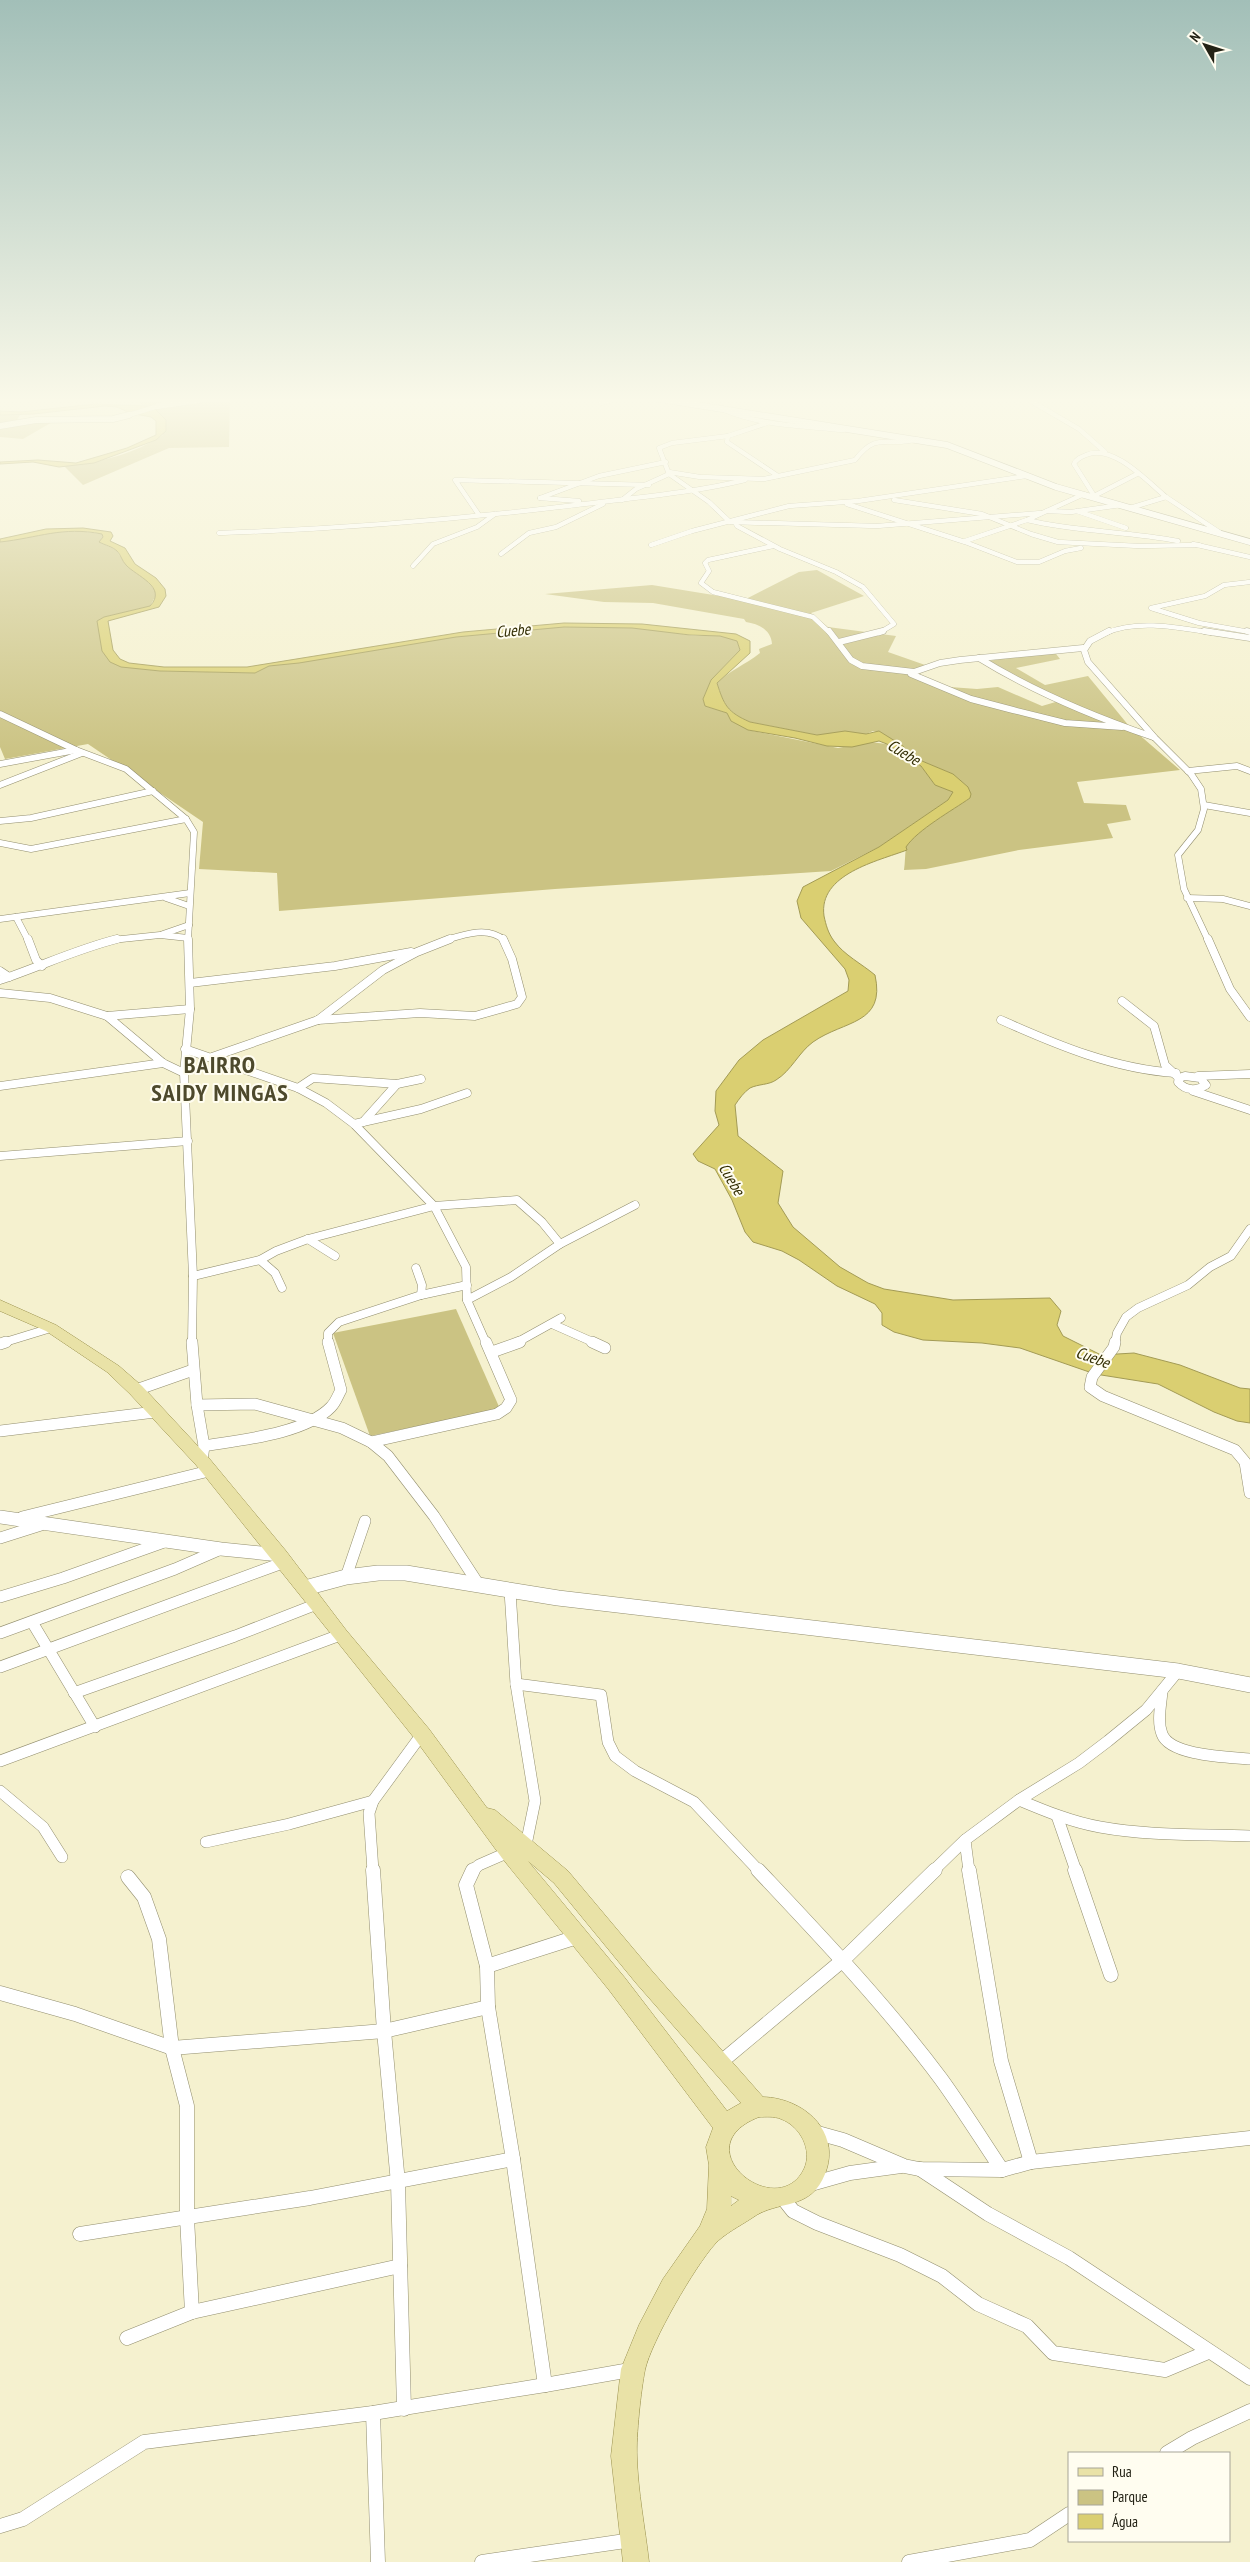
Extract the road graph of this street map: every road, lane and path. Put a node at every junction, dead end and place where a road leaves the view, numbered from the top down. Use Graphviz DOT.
graph roads {
  1 [pos="462,517"];
  2 [pos="491,517"];
  3 [pos="579,517"];
  4 [pos="726,517"];
  5 [pos="751,517"];
  6 [pos="886,517"];
  7 [pos="990,517"];
  8 [pos="995,517"];
  9 [pos="1034,517"];
  10 [pos="1092,517"];
  11 [pos="1162,517"];
  12 [pos="1196,517"];
  13 [pos="1028,520"];
  14 [pos="735,521"];
  15 [pos="909,524"];
  16 [pos="1009,525"];
  17 [pos="1219,532"];
  18 [pos="219,533"];
  19 [pos="1144,534"];
  20 [pos="965,542"];
  21 [pos="1250,542"];
  22 [pos="651,545"];
  23 [pos="1105,545"];
  24 [pos="1199,545"];
  25 [pos="773,546"];
  26 [pos="501,554"];
  27 [pos="1250,556"];
  28 [pos="413,566"];
  29 [pos="1250,582"];
  30 [pos="1250,632"];
  31 [pos="1250,638"];
  32 [pos="839,642"];
  33 [pos="1083,648"];
  34 [pos="978,658"];
  35 [pos="901,672"];
  36 [pos="0,714"];
  37 [pos="1122,727"];
  38 [pos="1155,738"];
  39 [pos="79,752"];
  40 [pos="92,757"];
  41 [pos="67,759"];
  42 [pos="0,764"];
  43 [pos="1188,771"];
  44 [pos="1250,771"];
  45 [pos="0,785"];
  46 [pos="153,791"];
  47 [pos="1204,805"];
  48 [pos="1250,813"];
  49 [pos="186,819"];
  50 [pos="0,821"];
  51 [pos="0,842"];
  52 [pos="190,894"];
  53 [pos="164,898"];
  54 [pos="1187,898"];
  55 [pos="189,906"];
  56 [pos="1250,906"];
  57 [pos="16,917"];
  58 [pos="0,920"];
  59 [pos="189,925"];
  60 [pos="160,935"];
  61 [pos="188,938"];
  62 [pos="419,951"];
  63 [pos="42,966"];
  64 [pos="0,970"];
  65 [pos="9,977"];
  66 [pos="0,980"];
  67 [pos="190,983"];
  68 [pos="0,993"];
  69 [pos="1122,1001"];
  70 [pos="190,1009"];
  71 [pos="107,1016"];
  72 [pos="1250,1017"];
  73 [pos="318,1020"];
  74 [pos="1002,1020"];
  75 [pos="185,1049"];
  76 [pos="212,1057"];
  77 [pos="163,1063"];
  78 [pos="184,1073"];
  79 [pos="1250,1074"];
  80 [pos="1217,1075"];
  81 [pos="1178,1076"];
  82 [pos="1196,1076"];
  83 [pos="421,1079"];
  84 [pos="397,1084"];
  85 [pos="1205,1085"];
  86 [pos="0,1086"];
  87 [pos="298,1088"];
  88 [pos="1187,1089"];
  89 [pos="467,1093"];
  90 [pos="1211,1098"];
  91 [pos="1250,1110"];
  92 [pos="363,1122"];
  93 [pos="354,1124"];
  94 [pos="188,1141"];
  95 [pos="0,1156"];
  96 [pos="635,1205"];
  97 [pos="434,1206"];
  98 [pos="1250,1229"];
  99 [pos="308,1239"];
  100 [pos="560,1244"];
  101 [pos="335,1256"];
  102 [pos="260,1260"];
  103 [pos="416,1268"];
  104 [pos="193,1276"];
  105 [pos="467,1285"];
  106 [pos="282,1288"];
  107 [pos="421,1295"];
  108 [pos="468,1300"];
  109 [pos="0,1305"];
  110 [pos="561,1318"];
  111 [pos="552,1324"];
  112 [pos="51,1328"];
  113 [pos="0,1344"];
  114 [pos="605,1348"];
  115 [pos="492,1352"];
  116 [pos="193,1370"];
  117 [pos="136,1390"];
  118 [pos="197,1405"];
  119 [pos="154,1412"];
  120 [pos="312,1420"];
  121 [pos="0,1431"];
  122 [pos="371,1442"];
  123 [pos="205,1459"];
  124 [pos="1250,1493"];
  125 [pos="0,1516"];
  126 [pos="18,1518"];
  127 [pos="365,1521"];
  128 [pos="48,1522"];
  129 [pos="0,1538"];
  130 [pos="167,1541"];
  131 [pos="221,1549"];
  132 [pos="283,1559"];
  133 [pos="346,1578"];
  134 [pos="481,1587"];
  135 [pos="305,1588"];
  136 [pos="510,1591"];
  137 [pos="0,1598"];
  138 [pos="317,1604"];
  139 [pos="32,1622"];
  140 [pos="0,1633"];
  141 [pos="340,1635"];
  142 [pos="47,1649"];
  143 [pos="0,1667"];
  144 [pos="1178,1671"];
  145 [pos="516,1684"];
  146 [pos="1250,1685"];
  147 [pos="1162,1691"];
  148 [pos="74,1693"];
  149 [pos="95,1727"];
  150 [pos="422,1734"];
  151 [pos="1250,1759"];
  152 [pos="0,1761"];
  153 [pos="0,1791"];
  154 [pos="1019,1800"];
  155 [pos="373,1801"];
  156 [pos="1057,1816"];
  157 [pos="1250,1836"];
  158 [pos="965,1840"];
  159 [pos="206,1842"];
  160 [pos="517,1848"];
  161 [pos="62,1857"];
  162 [pos="128,1877"];
  163 [pos="578,1937"];
  164 [pos="843,1960"];
  165 [pos="487,1966"];
  166 [pos="1111,1975"];
  167 [pos="0,1993"];
  168 [pos="488,2008"];
  169 [pos="384,2031"];
  170 [pos="172,2048"];
  171 [pos="720,2062"];
  172 [pos="758,2107"];
  173 [pos="725,2126"];
  174 [pos="812,2131"];
  175 [pos="1250,2138"];
  176 [pos="513,2159"];
  177 [pos="1031,2162"];
  178 [pos="720,2166"];
  179 [pos="904,2166"];
  180 [pos="920,2169"];
  181 [pos="1002,2170"];
  182 [pos="398,2183"];
  183 [pos="806,2185"];
  184 [pos="776,2198"];
  185 [pos="187,2218"];
  186 [pos="80,2234"];
  187 [pos="708,2234"];
  188 [pos="400,2266"];
  189 [pos="192,2312"];
  190 [pos="127,2338"];
  191 [pos="1208,2352"];
  192 [pos="633,2369"];
  193 [pos="1250,2378"];
  194 [pos="545,2385"];
  195 [pos="404,2409"];
  196 [pos="1250,2411"];
  197 [pos="373,2413"];
  198 [pos="1169,2452"];
  199 [pos="1068,2515"];
  200 [pos="0,2526"];
  201 [pos="634,2551"];
  202 [pos="378,2562"];
  203 [pos="482,2562"];
  204 [pos="909,2562"];
  1 -- 18 [label="street"];
  2 -- 28 [label="street"];
  3 -- 26 [label="street"];
  4 -- 14 [label="street"];
  4 -- 14 [label="street"];
  5 -- 14 [label="street"];
  6 -- 15 [label="street"];
  7 -- 8 [label="street"];
  7 -- 15 [label="street"];
  7 -- 16 [label="street"];
  9 -- 13 [label="street"];
  10 -- 19 [label="street"];
  11 -- 17 [label="street"];
  12 -- 17 [label="street"];
  13 -- 16 [label="street"];
  13 -- 19 [label="street"];
  14 -- 15 [label="street"];
  14 -- 22 [label="street"];
  14 -- 25 [label="street"];
  15 -- 20 [label="street"];
  16 -- 20 [label="street"];
  16 -- 23 [label="street"];
  17 -- 21 [label="street"];
  19 -- 24 [label="street"];
  20 -- 23 [label="street"];
  23 -- 24 [label="street"];
  24 -- 27 [label="street"];
  25 -- 32 [label="street"];
  25 -- 32 [label="street"];
  29 -- 30 [label="street"];
  31 -- 33 [label="street"];
  32 -- 35 [label="street"];
  33 -- 34 [label="street"];
  33 -- 38 [label="street"];
  34 -- 35 [label="street"];
  34 -- 37 [label="street"];
  35 -- 37 [label="street"];
  36 -- 39 [label="street"];
  37 -- 38 [label="street"];
  38 -- 43 [label="street"];
  39 -- 40 [label="street"];
  39 -- 41 [label="street"];
  39 -- 42 [label="street"];
  40 -- 41 [label="street"];
  40 -- 46 [label="street"];
  41 -- 45 [label="street"];
  43 -- 44 [label="street"];
  43 -- 47 [label="street"];
  46 -- 49 [label="street"];
  46 -- 50 [label="street"];
  47 -- 48 [label="street"];
  47 -- 54 [label="street"];
  49 -- 51 [label="street"];
  49 -- 52 [label="street"];
  52 -- 53 [label="street"];
  52 -- 55 [label="street"];
  53 -- 55 [label="street"];
  53 -- 57 [label="street"];
  54 -- 56 [label="street"];
  54 -- 72 [label="street"];
  55 -- 59 [label="street"];
  57 -- 58 [label="street"];
  57 -- 63 [label="street"];
  59 -- 60 [label="street"];
  59 -- 61 [label="street"];
  60 -- 61 [label="street"];
  60 -- 63 [label="street"];
  61 -- 67 [label="street"];
  62 -- 67 [label="street"];
  62 -- 73 [label="street"];
  62 -- 73 [label="street"];
  63 -- 65 [label="street"];
  64 -- 65 [label="street"];
  65 -- 66 [label="street"];
  67 -- 70 [label="street"];
  68 -- 71 [label="street"];
  69 -- 81 [label="street"];
  70 -- 71 [label="street"];
  70 -- 75 [label="street"];
  71 -- 77 [label="street"];
  73 -- 76 [label="street"];
  74 -- 81 [label="street"];
  75 -- 76 [label="street"];
  75 -- 78 [label="street"];
  76 -- 87 [label="street"];
  77 -- 78 [label="street"];
  77 -- 86 [label="street"];
  78 -- 94 [label="street"];
  79 -- 80 [label="street"];
  80 -- 82 [label="street"];
  80 -- 85 [label="street"];
  81 -- 82 [label="street"];
  81 -- 88 [label="street"];
  82 -- 85 [label="street"];
  83 -- 84 [label="street"];
  84 -- 87 [label="street"];
  84 -- 92 [label="street"];
  85 -- 88 [label="street"];
  85 -- 90 [label="street"];
  87 -- 93 [label="street"];
  88 -- 90 [label="street"];
  89 -- 92 [label="street"];
  90 -- 91 [label="street"];
  92 -- 93 [label="street"];
  93 -- 97 [label="street"];
  94 -- 95 [label="street"];
  94 -- 104 [label="street"];
  96 -- 100 [label="street"];
  97 -- 99 [label="street"];
  97 -- 100 [label="street"];
  97 -- 105 [label="street"];
  98 -- 124 [label="street"];
  99 -- 101 [label="street"];
  99 -- 102 [label="street"];
  100 -- 108 [label="street"];
  102 -- 104 [label="street"];
  102 -- 106 [label="street"];
  103 -- 107 [label="street"];
  104 -- 116 [label="street"];
  105 -- 107 [label="street"];
  105 -- 108 [label="street"];
  107 -- 120 [label="street"];
  108 -- 115 [label="street"];
  109 -- 112 [label="main road"];
  110 -- 111 [label="street"];
  111 -- 114 [label="street"];
  111 -- 115 [label="street"];
  112 -- 113 [label="street"];
  112 -- 117 [label="main road"];
  115 -- 122 [label="street"];
  116 -- 117 [label="street"];
  116 -- 118 [label="street"];
  117 -- 119 [label="main road"];
  118 -- 120 [label="street"];
  118 -- 123 [label="street"];
  119 -- 121 [label="street"];
  119 -- 123 [label="main road"];
  120 -- 122 [label="street"];
  120 -- 123 [label="street"];
  122 -- 134 [label="street"];
  123 -- 126 [label="street"];
  123 -- 132 [label="main road"];
  125 -- 126 [label="street"];
  126 -- 128 [label="street"];
  127 -- 133 [label="street"];
  128 -- 129 [label="street"];
  128 -- 130 [label="street"];
  130 -- 131 [label="street"];
  130 -- 137 [label="street"];
  131 -- 132 [label="street"];
  131 -- 139 [label="street"];
  132 -- 135 [label="main road"];
  132 -- 142 [label="street"];
  133 -- 134 [label="main road"];
  133 -- 135 [label="main road"];
  134 -- 136 [label="main road"];
  135 -- 138 [label="main road"];
  136 -- 144 [label="main road"];
  136 -- 145 [label="street"];
  138 -- 141 [label="main road"];
  138 -- 148 [label="street"];
  139 -- 140 [label="street"];
  139 -- 142 [label="street"];
  141 -- 149 [label="street"];
  141 -- 150 [label="main road"];
  142 -- 143 [label="street"];
  142 -- 148 [label="street"];
  144 -- 146 [label="main road"];
  144 -- 147 [label="street"];
  145 -- 160 [label="street"];
  145 -- 164 [label="street"];
  147 -- 151 [label="street"];
  147 -- 154 [label="street"];
  148 -- 149 [label="street"];
  149 -- 152 [label="street"];
  150 -- 155 [label="street"];
  150 -- 160 [label="main road"];
  153 -- 161 [label="street"];
  154 -- 156 [label="street"];
  154 -- 158 [label="street"];
  155 -- 159 [label="street"];
  155 -- 169 [label="street"];
  156 -- 157 [label="street"];
  156 -- 166 [label="street"];
  158 -- 164 [label="street"];
  158 -- 177 [label="street"];
  160 -- 163 [label="main road"];
  160 -- 165 [label="street"];
  160 -- 171 [label="main road"];
  162 -- 170 [label="street"];
  163 -- 165 [label="street"];
  163 -- 173 [label="main road"];
  164 -- 171 [label="street"];
  164 -- 181 [label="street"];
  165 -- 168 [label="street"];
  167 -- 170 [label="street"];
  168 -- 169 [label="street"];
  168 -- 176 [label="street"];
  169 -- 170 [label="street"];
  169 -- 182 [label="street"];
  170 -- 185 [label="street"];
  171 -- 172 [label="main road"];
  172 -- 173 [label="main road"];
  172 -- 174 [label="main road"];
  173 -- 178 [label="main road"];
  174 -- 179 [label="street"];
  174 -- 183 [label="main road"];
  175 -- 177 [label="street"];
  176 -- 182 [label="street"];
  176 -- 194 [label="street"];
  177 -- 181 [label="street"];
  178 -- 184 [label="main road"];
  178 -- 187 [label="main road"];
  179 -- 180 [label="street"];
  179 -- 183 [label="street"];
  180 -- 181 [label="street"];
  180 -- 191 [label="street"];
  182 -- 185 [label="street"];
  182 -- 188 [label="street"];
  183 -- 184 [label="main road"];
  184 -- 187 [label="main road"];
  184 -- 191 [label="street"];
  185 -- 186 [label="street"];
  185 -- 189 [label="street"];
  187 -- 192 [label="main road"];
  188 -- 189 [label="street"];
  188 -- 195 [label="street"];
  189 -- 190 [label="street"];
  191 -- 193 [label="street"];
  192 -- 194 [label="street"];
  192 -- 201 [label="main road"];
  194 -- 195 [label="street"];
  195 -- 197 [label="street"];
  196 -- 198 [label="street"];
  197 -- 200 [label="street"];
  197 -- 202 [label="street"];
  199 -- 204 [label="street"];
  201 -- 203 [label="street"];
}
